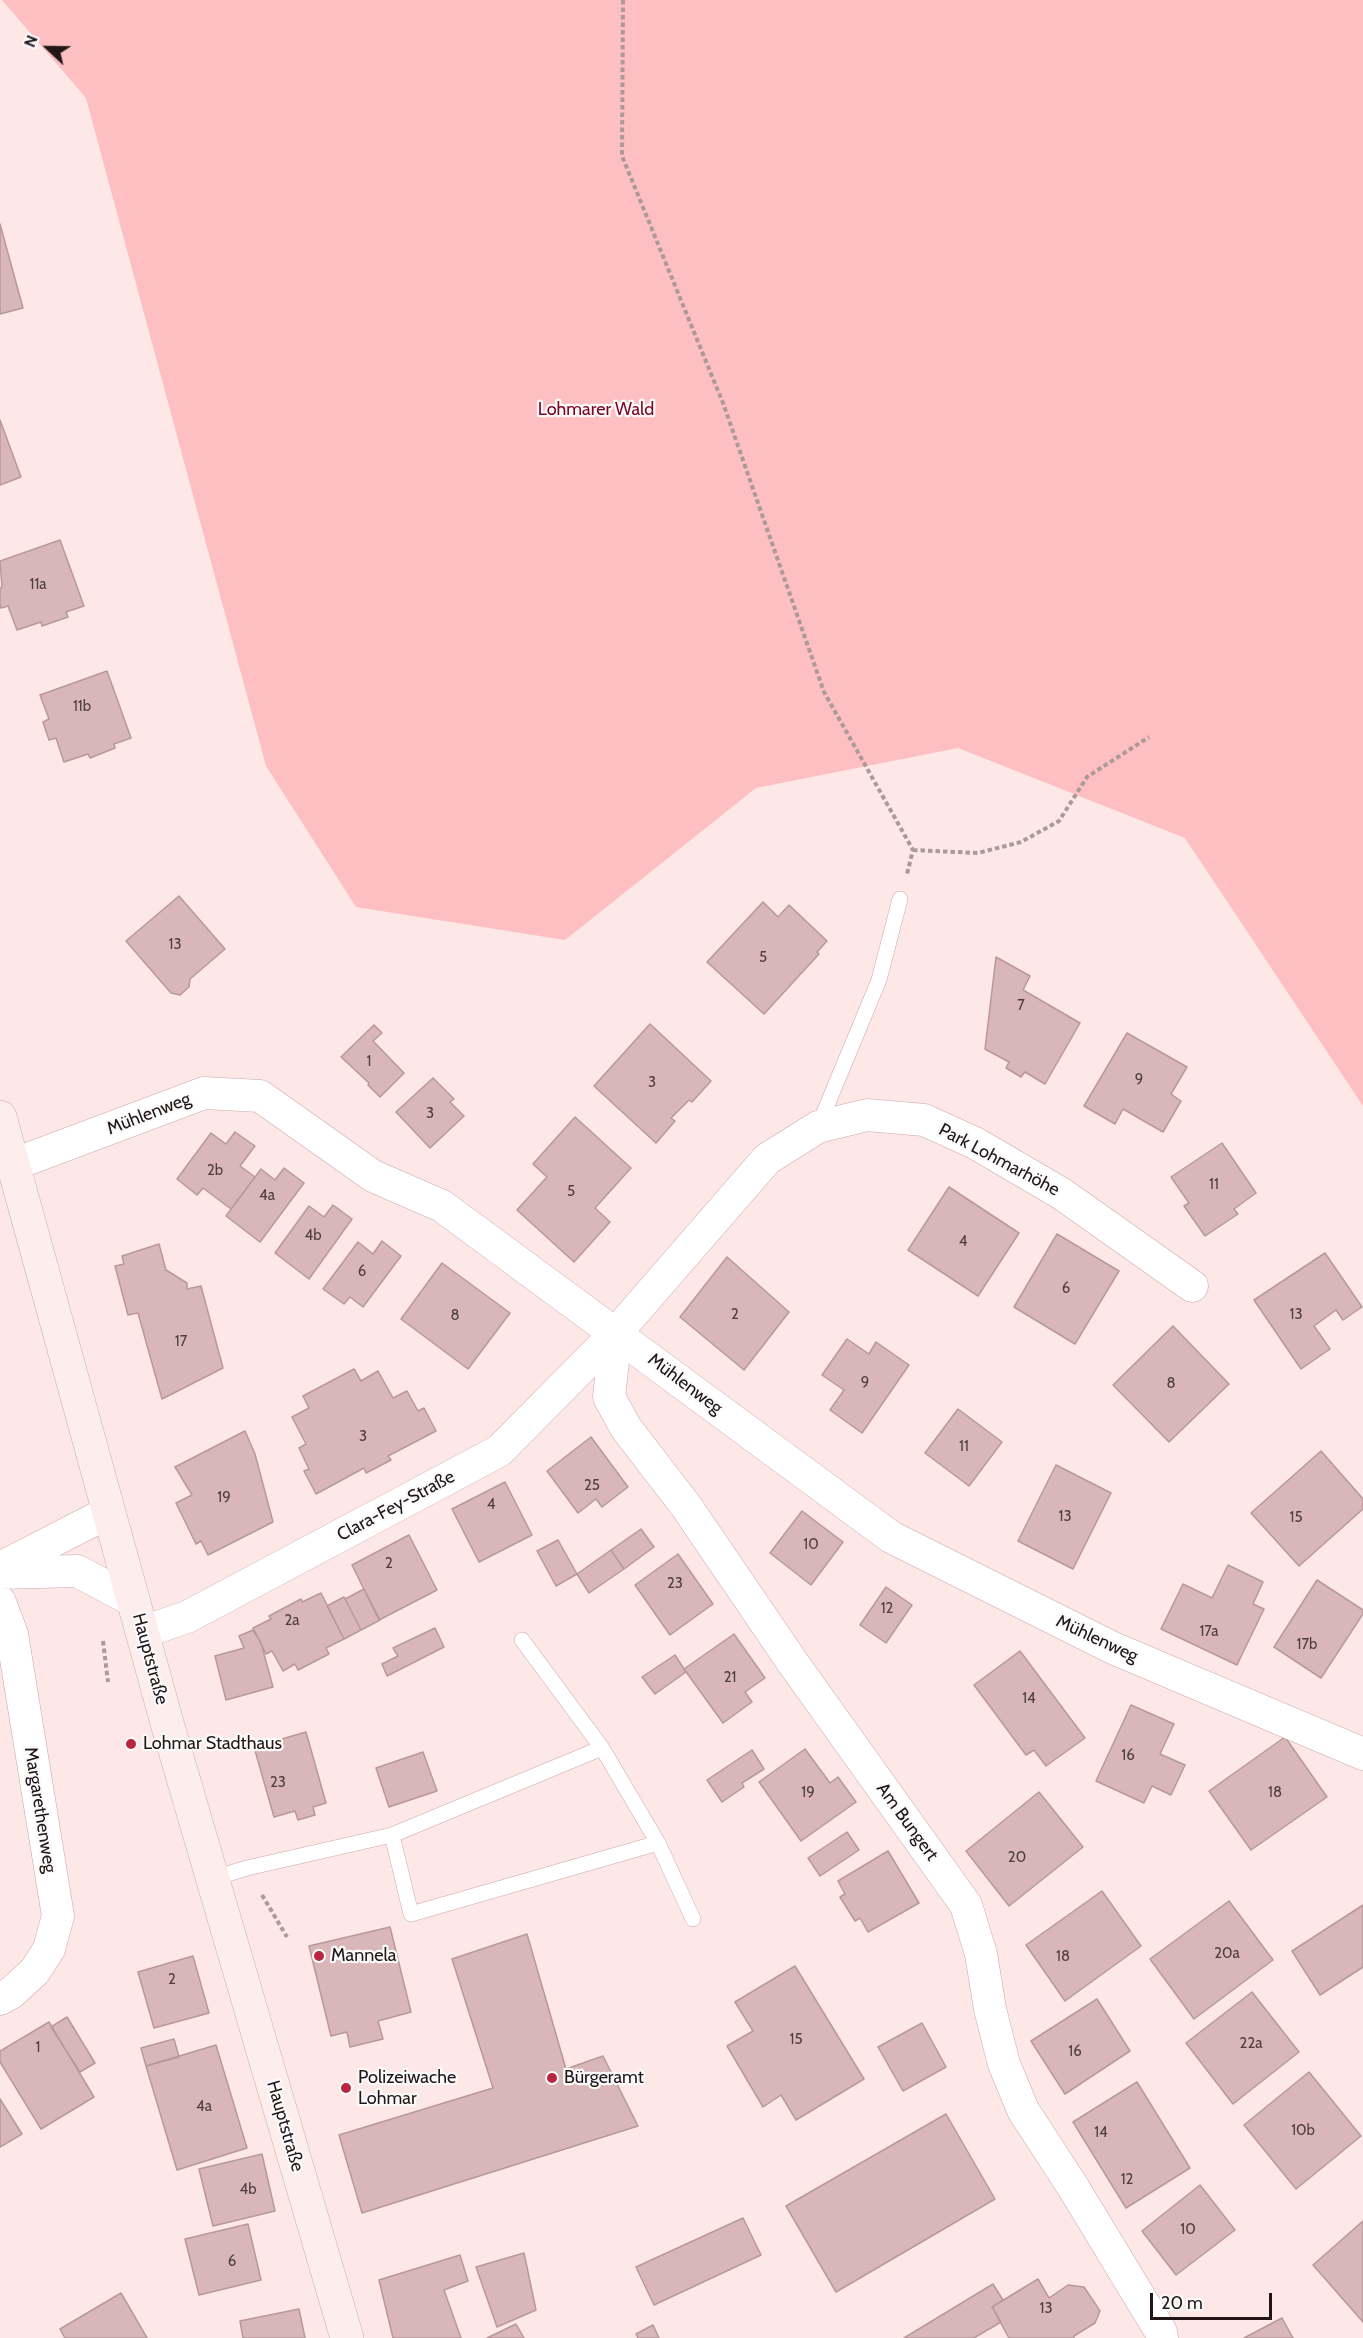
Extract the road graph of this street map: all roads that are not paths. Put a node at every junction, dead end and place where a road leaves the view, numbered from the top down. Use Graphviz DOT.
graph roads {
  1 [pos="900,899"];
  2 [pos="0,1117"];
  3 [pos="818,1127"];
  4 [pos="12,1165"];
  5 [pos="1192,1286"];
  6 [pos="616,1333"];
  7 [pos="109,1512"];
  8 [pos="0,1568"];
  9 [pos="0,1573"];
  10 [pos="134,1601"];
  11 [pos="0,1602"];
  12 [pos="143,1632"];
  13 [pos="522,1640"];
  14 [pos="602,1748"];
  15 [pos="1363,1754"];
  16 [pos="392,1835"];
  17 [pos="658,1843"];
  18 [pos="211,1879"];
  19 [pos="693,1918"];
  20 [pos="0,1999"];
  21 [pos="347,2338"];
  22 [pos="1162,2338"];
  1 -- 3 [label="lane"];
  2 -- 4 [label="main road, Hauptstraße"];
  3 -- 5 [label="street, Park Lohmarhöhe"];
  3 -- 6 [label="street, Park Lohmarhöhe"];
  4 -- 6 [label="street, Mühlenweg"];
  4 -- 7 [label="main road, Hauptstraße"];
  6 -- 12 [label="street, Clara-Fey-Straße"];
  6 -- 15 [label="street, Mühlenweg"];
  6 -- 22 [label="street, Am Bungert"];
  7 -- 8 [label="street"];
  7 -- 10 [label="main road, Hauptstraße"];
  9 -- 10 [label="street"];
  10 -- 12 [label="main road, Hauptstraße"];
  11 -- 20 [label="street, Margarethenweg"];
  12 -- 18 [label="main road, Hauptstraße"];
  13 -- 14 [label="lane"];
  14 -- 16 [label="lane"];
  14 -- 17 [label="lane"];
  16 -- 17 [label="lane"];
  16 -- 18 [label="lane"];
  17 -- 19 [label="lane"];
  18 -- 21 [label="main road, Hauptstraße"];
}
